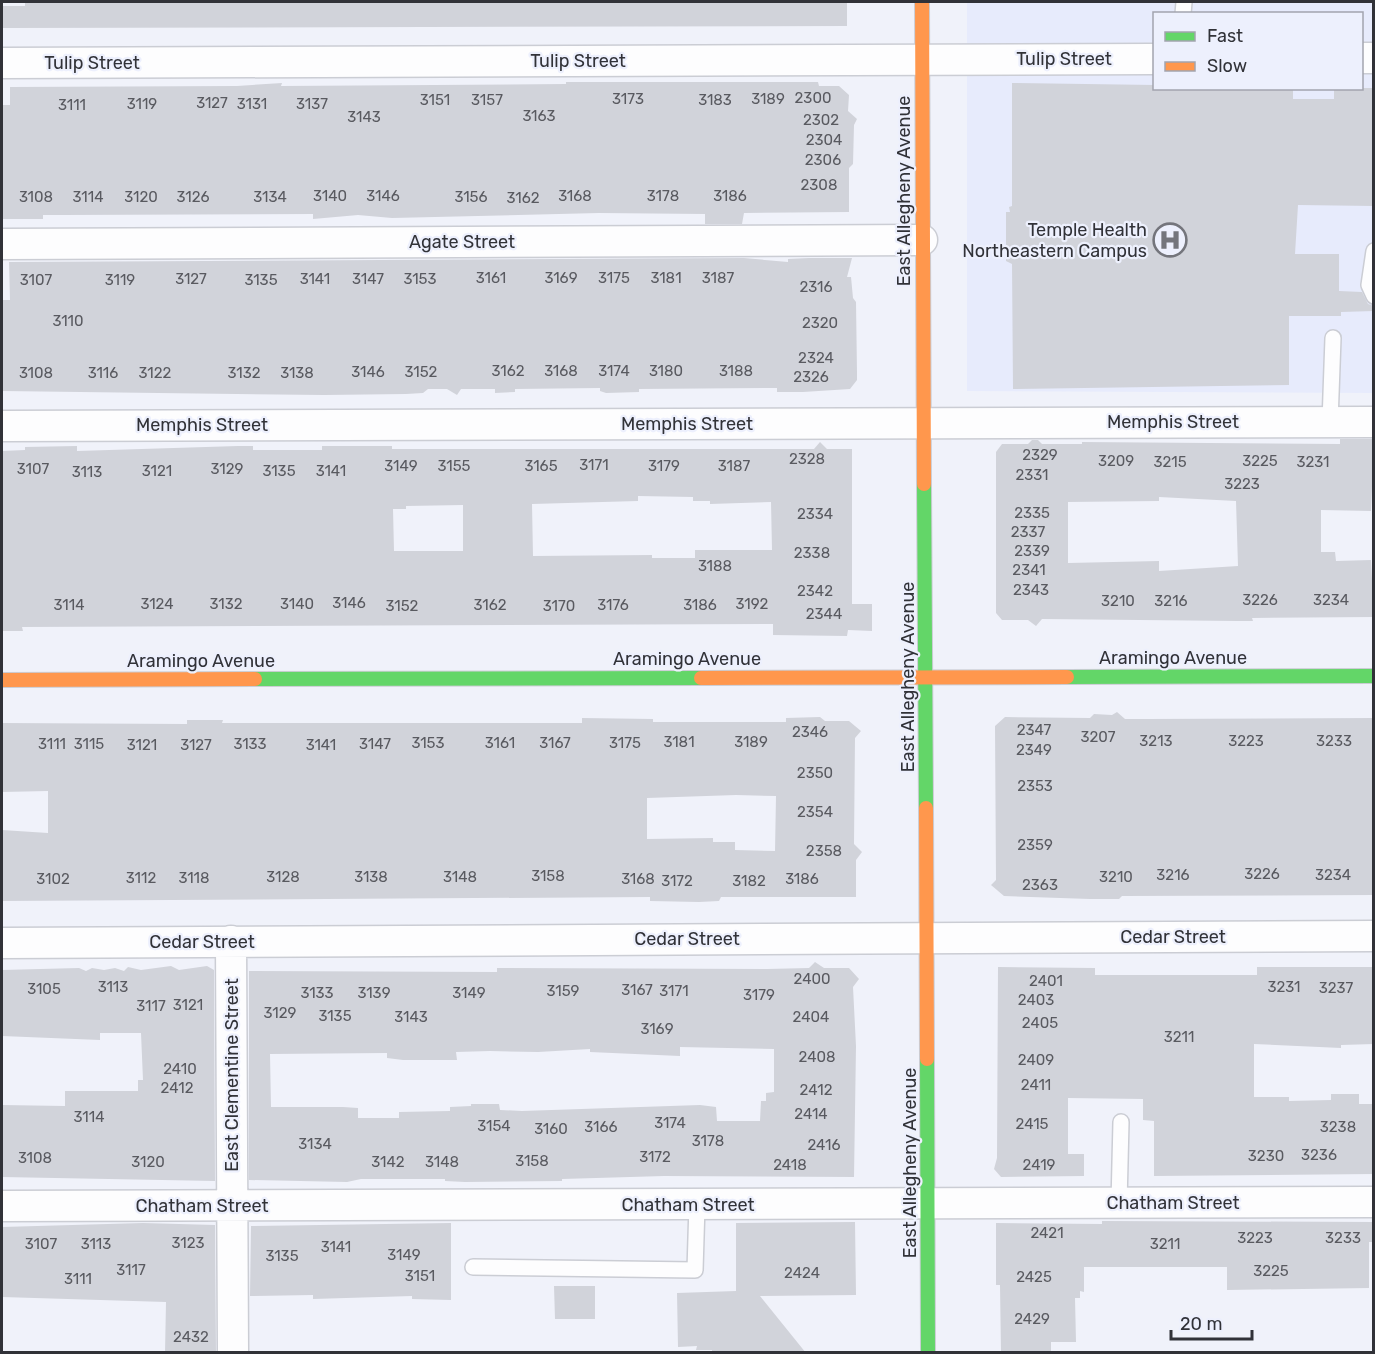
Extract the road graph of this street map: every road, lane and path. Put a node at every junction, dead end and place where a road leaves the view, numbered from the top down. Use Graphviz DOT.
graph roads {
  1 [pos="921,2"];
  2 [pos="922,59"];
  3 [pos="1153,59"];
  4 [pos="2,63"];
  5 [pos="922,240"];
  6 [pos="2,244"];
  7 [pos="1374,251"];
  8 [pos="1374,296"];
  9 [pos="1333,338"];
  10 [pos="1330,422"];
  11 [pos="1374,422"];
  12 [pos="924,423"];
  13 [pos="2,426"];
  14 [pos="926,676"];
  15 [pos="1374,676"];
  16 [pos="2,680"];
  17 [pos="1374,936"];
  18 [pos="926,938"];
  19 [pos="231,941"];
  20 [pos="2,943"];
  21 [pos="1121,1122"];
  22 [pos="1374,1202"];
  23 [pos="1119,1203"];
  24 [pos="929,1204"];
  25 [pos="697,1205"];
  26 [pos="2,1206"];
  27 [pos="233,1206"];
  28 [pos="474,1267"];
  29 [pos="233,1353"];
  30 [pos="928,1353"];
  1 -- 2 [label="main road, East Allegheny Avenue"];
  2 -- 3 [label="street, Tulip Street"];
  2 -- 4 [label="street, Tulip Street"];
  2 -- 5 [label="main road, East Allegheny Avenue"];
  5 -- 6 [label="street, Agate Street"];
  5 -- 12 [label="main road, East Allegheny Avenue"];
  7 -- 8 [label="lane"];
  9 -- 10 [label="lane"];
  10 -- 11 [label="street, Memphis Street"];
  10 -- 12 [label="street, Memphis Street"];
  12 -- 13 [label="street, Memphis Street"];
  12 -- 14 [label="main road, East Allegheny Avenue"];
  14 -- 15 [label="main road, Aramingo Avenue"];
  14 -- 16 [label="main road, Aramingo Avenue"];
  14 -- 18 [label="main road, East Allegheny Avenue"];
  17 -- 18 [label="street, Cedar Street"];
  18 -- 19 [label="street, Cedar Street"];
  18 -- 24 [label="main road, East Allegheny Avenue"];
  19 -- 20 [label="street, Cedar Street"];
  19 -- 27 [label="street, East Clementine Street"];
  21 -- 23 [label="lane"];
  22 -- 23 [label="street, Chatham Street"];
  23 -- 24 [label="street, Chatham Street"];
  24 -- 25 [label="street, Chatham Street"];
  24 -- 30 [label="main road, East Allegheny Avenue"];
  25 -- 27 [label="street, Chatham Street"];
  25 -- 28 [label="lane"];
  26 -- 27 [label="street, Chatham Street"];
  27 -- 29 [label="street, East Clementine Street"];
}
